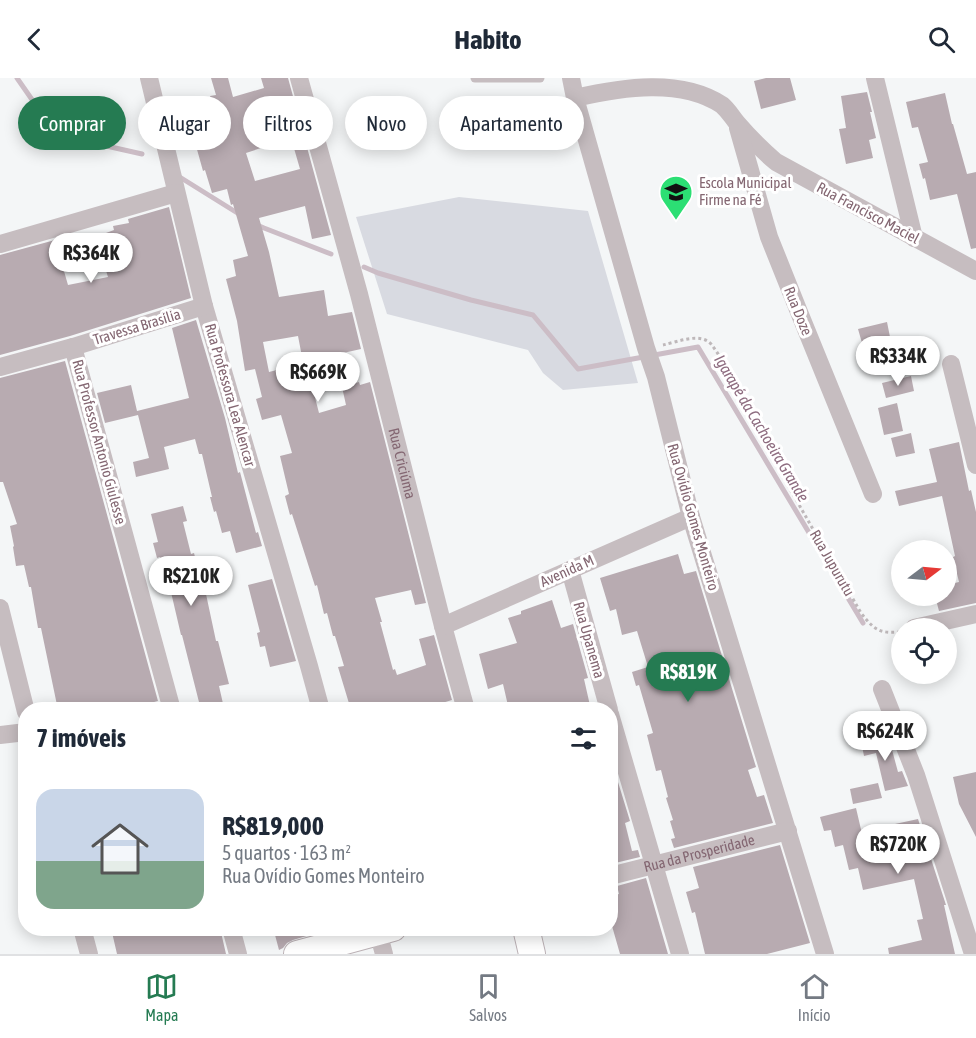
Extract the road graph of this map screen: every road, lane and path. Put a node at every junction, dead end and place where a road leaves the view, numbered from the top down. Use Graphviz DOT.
graph roads {
  1 [pos="149,78"];
  2 [pos="299,78"];
  3 [pos="475,78"];
  4 [pos="540,78"];
  5 [pos="571,78"];
  6 [pos="875,78"];
  7 [pos="575,96"];
  8 [pos="583,96"];
  9 [pos="737,123"];
  10 [pos="584,130"];
  11 [pos="176,193"];
  12 [pos="914,238"];
  13 [pos="0,244"];
  14 [pos="976,272"];
  15 [pos="204,306"];
  16 [pos="73,347"];
  17 [pos="647,350"];
  18 [pos="951,364"];
  19 [pos="0,367"];
  20 [pos="976,465"];
  21 [pos="873,494"];
  22 [pos="691,517"];
  23 [pos="570,570"];
  24 [pos="0,608"];
  25 [pos="976,614"];
  26 [pos="957,619"];
  27 [pos="443,626"];
  28 [pos="891,633"];
  29 [pos="882,689"];
  30 [pos="24,702"];
  31 [pos="170,702"];
  32 [pos="319,702"];
  33 [pos="464,702"];
  34 [pos="607,702"];
  35 [pos="18,733"];
  36 [pos="0,735"];
  37 [pos="618,741"];
  38 [pos="788,831"];
  39 [pos="654,865"];
  40 [pos="618,874"];
  41 [pos="84,936"];
  42 [pos="233,936"];
  43 [pos="383,936"];
  44 [pos="528,936"];
  45 [pos="89,954"];
  46 [pos="238,954"];
  47 [pos="297,954"];
  48 [pos="532,954"];
  49 [pos="680,954"];
  50 [pos="825,954"];
  51 [pos="973,954"];
  1 -- 11 [label="street, Rua Professora Lea Alencar"];
  2 -- 27 [label="street, Rua Criciúma"];
  3 -- 4 [label="lane"];
  5 -- 7 [label="street, Rua Ovídio Gomes Monteiro"];
  6 -- 12 [label="street"];
  8 -- 9 [label="street, Rua Francisco Maciel"];
  9 -- 12 [label="street, Rua Francisco Maciel"];
  9 -- 21 [label="street, Rua Doze"];
  10 -- 17 [label="street, Rua Ovídio Gomes Monteiro"];
  11 -- 13 [label="street"];
  11 -- 15 [label="street, Rua Professora Lea Alencar"];
  12 -- 14 [label="street, Rua Francisco Maciel"];
  15 -- 16 [label="street, Travessa Brasília"];
  15 -- 32 [label="street, Rua Professora Lea Alencar"];
  16 -- 19 [label="street, Travessa Brasília"];
  16 -- 31 [label="street, Rua Professor Antonio Giulesse"];
  17 -- 22 [label="street, Rua Ovídio Gomes Monteiro"];
  17 -- 28 [label="path, Rua Jupurutu"];
  18 -- 20 [label="street"];
  22 -- 23 [label="street, Avenida M"];
  22 -- 38 [label="street, Rua Ovídio Gomes Monteiro"];
  23 -- 27 [label="street, Avenida M"];
  23 -- 34 [label="street, Rua Upanema"];
  24 -- 30 [label="street"];
  25 -- 26 [label="street"];
  27 -- 33 [label="street, Rua Criciúma"];
  29 -- 51 [label="street"];
  35 -- 36 [label="street"];
  37 -- 39 [label="street"];
  38 -- 39 [label="street, Rua da Prosperidade"];
  38 -- 50 [label="street, Rua Ovídio Gomes Monteiro"];
  39 -- 40 [label="street, Rua da Prosperidade"];
  39 -- 49 [label="street"];
  41 -- 45 [label="street"];
  42 -- 46 [label="street"];
  43 -- 47 [label="street"];
  44 -- 48 [label="street"];
}
